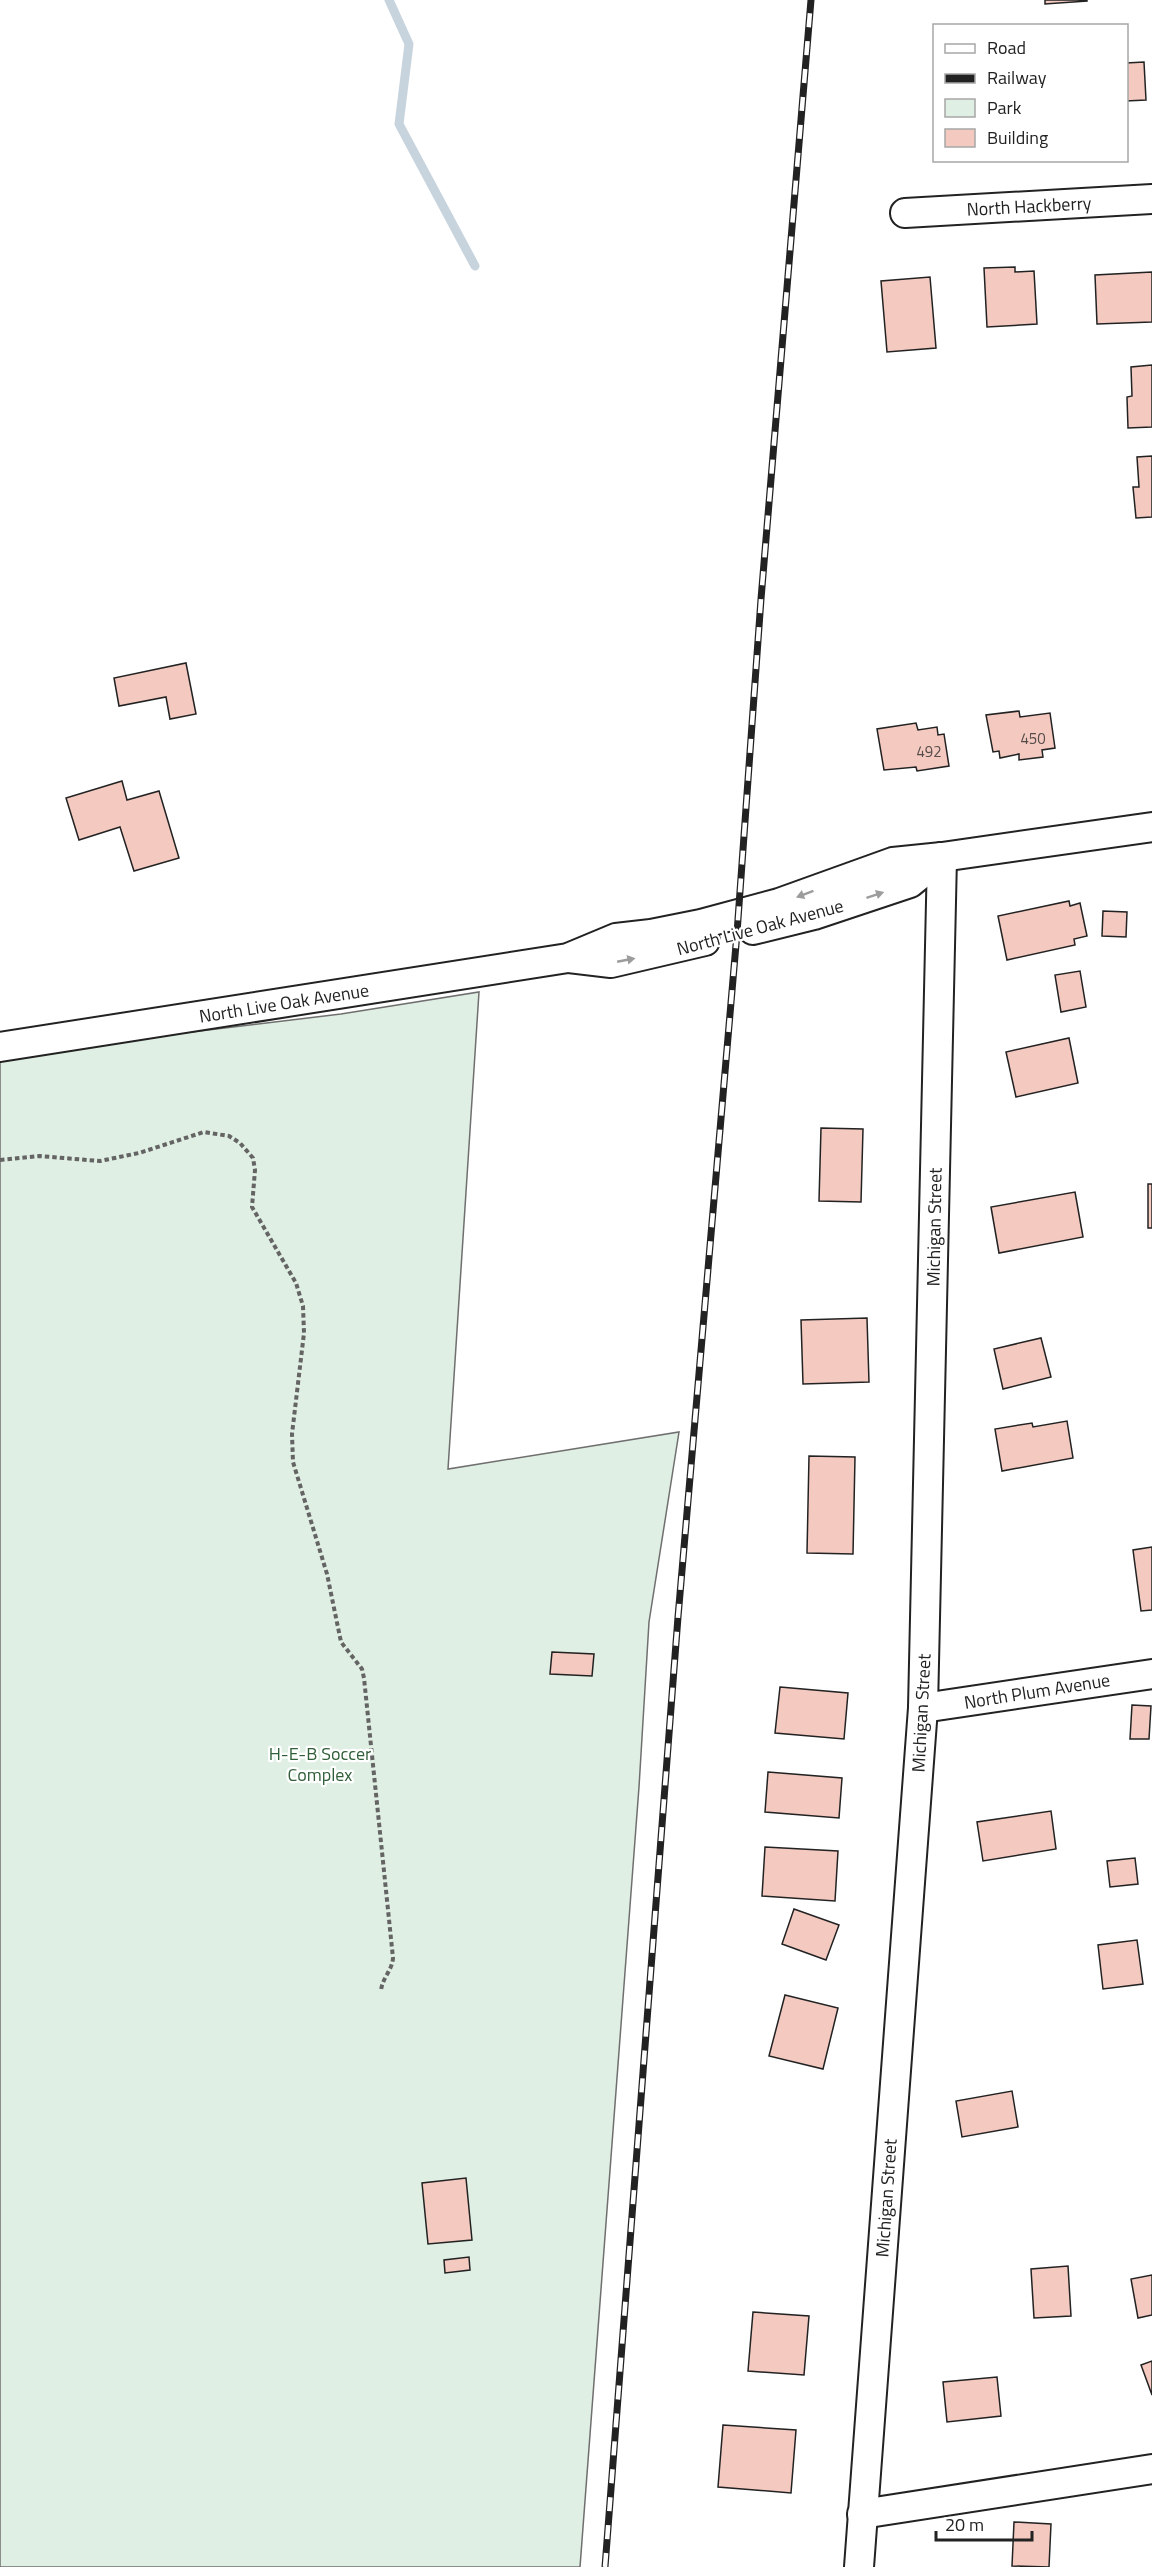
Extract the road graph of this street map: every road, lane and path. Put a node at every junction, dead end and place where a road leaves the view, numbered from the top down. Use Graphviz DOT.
graph roads {
  1 [pos="1152,199"];
  2 [pos="905,213"];
  3 [pos="1152,827"];
  4 [pos="942,857"];
  5 [pos="0,1047"];
  6 [pos="0,1160"];
  7 [pos="1152,1674"];
  8 [pos="923,1708"];
  9 [pos="381,1991"];
  10 [pos="1152,2469"];
  11 [pos="862,2514"];
  12 [pos="859,2567"];
  1 -- 2 [label="street, North Hackberry"];
  3 -- 4 [label="street"];
  4 -- 5 [label="street, North Live Oak Avenue"];
  4 -- 8 [label="street, Michigan Street"];
  6 -- 9 [label="path"];
  7 -- 8 [label="street, North Plum Avenue"];
  8 -- 11 [label="street, Michigan Street"];
  10 -- 11 [label="street"];
  11 -- 12 [label="street, Michigan Street"];
}
